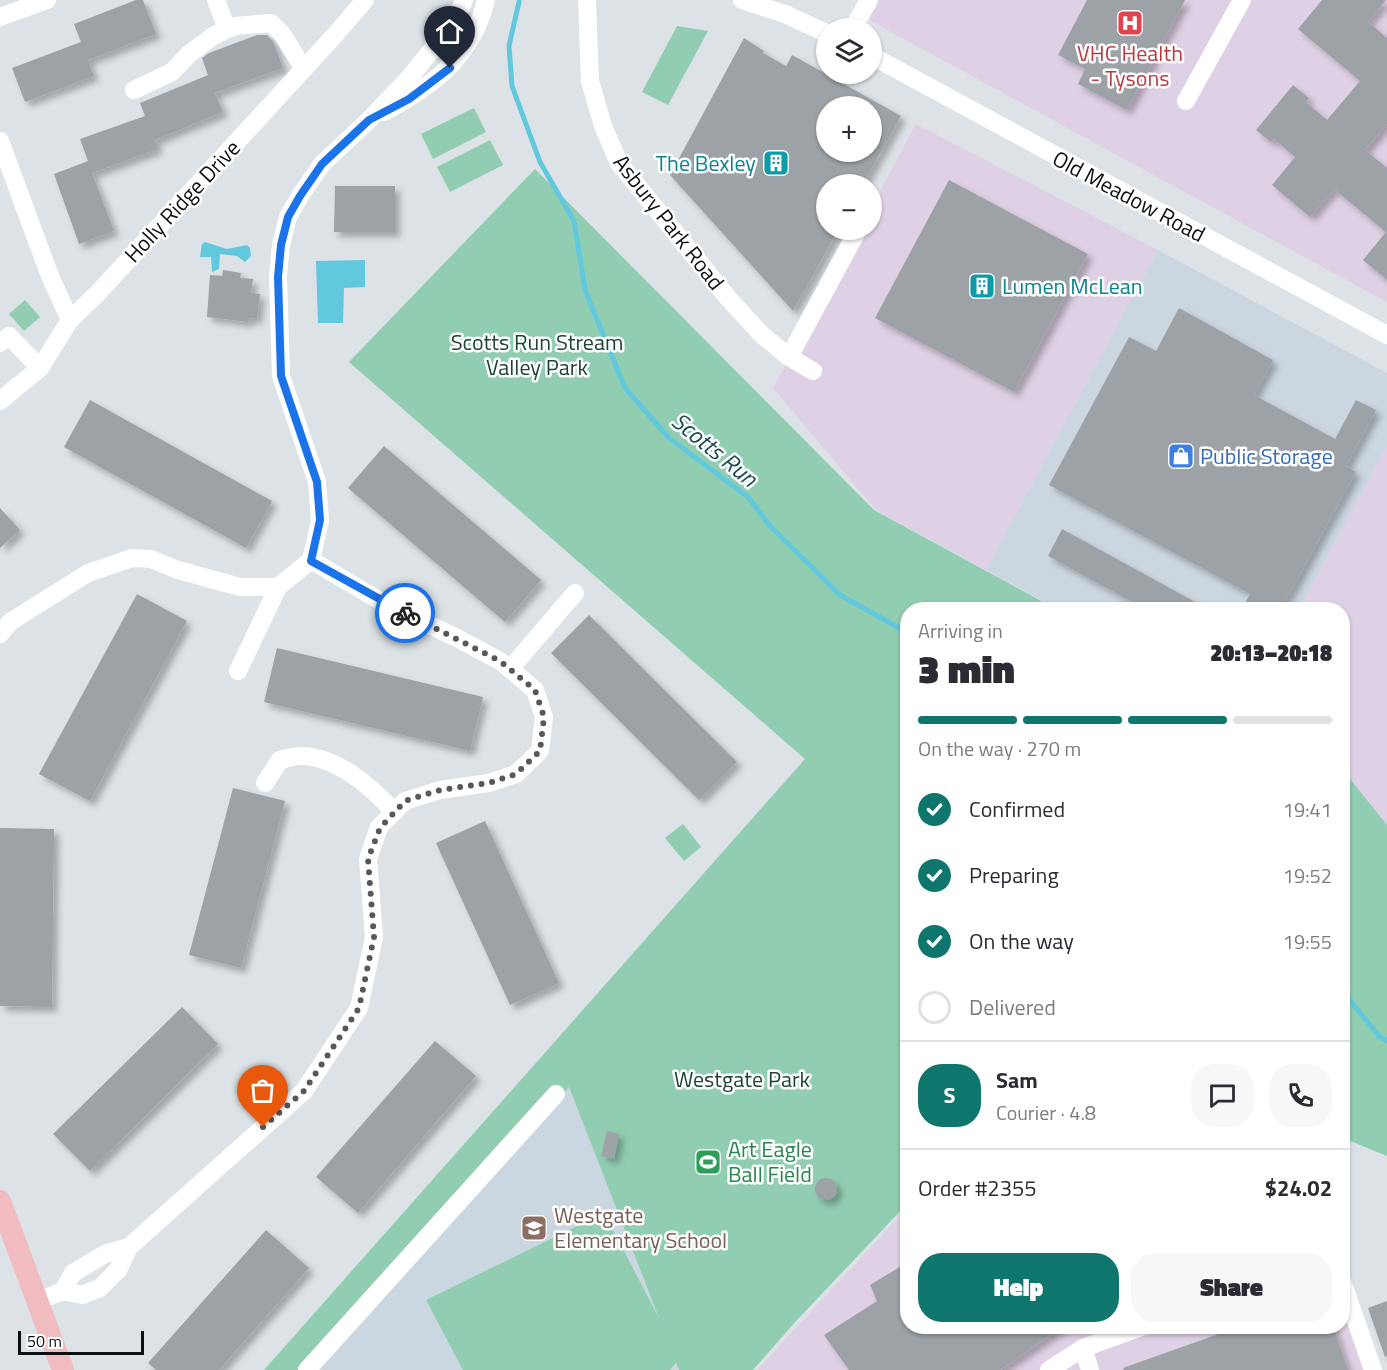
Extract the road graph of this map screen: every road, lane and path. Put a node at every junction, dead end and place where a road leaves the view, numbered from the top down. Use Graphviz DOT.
graph roads {
  1 [pos="47,0"];
  2 [pos="216,0"];
  3 [pos="365,0"];
  4 [pos="464,0"];
  5 [pos="486,0"];
  6 [pos="587,0"];
  7 [pos="742,0"];
  8 [pos="869,0"];
  9 [pos="1242,0"];
  10 [pos="0,16"];
  11 [pos="859,18"];
  12 [pos="816,28"];
  13 [pos="226,29"];
  14 [pos="882,61"];
  15 [pos="304,69"];
  16 [pos="134,90"];
  17 [pos="1186,100"];
  18 [pos="369,120"];
  19 [pos="0,141"];
  20 [pos="853,240"];
  21 [pos="70,320"];
  22 [pos="1387,335"];
  23 [pos="0,343"];
  24 [pos="789,357"];
  25 [pos="40,368"];
  26 [pos="813,371"];
  27 [pos="0,401"];
  28 [pos="311,561"];
  29 [pos="278,587"];
  30 [pos="575,593"];
  31 [pos="0,634"];
  32 [pos="510,669"];
  33 [pos="238,672"];
  34 [pos="265,783"];
  35 [pos="394,812"];
  36 [pos="556,1094"];
  37 [pos="0,1201"];
  38 [pos="129,1247"];
  39 [pos="63,1291"];
  40 [pos="38,1301"];
  41 [pos="1350,1301"];
  42 [pos="1104,1334"];
  43 [pos="1083,1348"];
  44 [pos="1377,1368"];
  45 [pos="63,1370"];
  46 [pos="307,1370"];
  47 [pos="1049,1370"];
  48 [pos="1090,1370"];
  1 -- 10 [label="street"];
  2 -- 13 [label="street"];
  3 -- 15 [label="street, Holly Ridge Drive"];
  4 -- 18 [label="street"];
  5 -- 18 [label="street"];
  6 -- 24 [label="street, Asbury Park Road"];
  7 -- 12 [label="street"];
  8 -- 11 [label="street"];
  9 -- 17 [label="street"];
  13 -- 15 [label="street"];
  13 -- 16 [label="street"];
  14 -- 22 [label="street, Old Meadow Road"];
  15 -- 21 [label="street, Holly Ridge Drive"];
  18 -- 28 [label="street"];
  19 -- 21 [label="street"];
  20 -- 24 [label="street"];
  21 -- 25 [label="street, Holly Ridge Drive"];
  23 -- 25 [label="street"];
  24 -- 26 [label="street, Asbury Park Road"];
  25 -- 27 [label="street, Holly Ridge Drive"];
  28 -- 29 [label="street"];
  28 -- 32 [label="street"];
  29 -- 31 [label="street"];
  29 -- 33 [label="street"];
  30 -- 32 [label="street"];
  32 -- 35 [label="street"];
  34 -- 35 [label="street"];
  35 -- 38 [label="street"];
  36 -- 46 [label="street"];
  37 -- 40 [label="main road"];
  38 -- 39 [label="street"];
  38 -- 39 [label="street"];
  39 -- 40 [label="street"];
  40 -- 45 [label="main road"];
  41 -- 44 [label="street"];
  42 -- 43 [label="street"];
  43 -- 47 [label="street"];
  43 -- 48 [label="street"];
}
